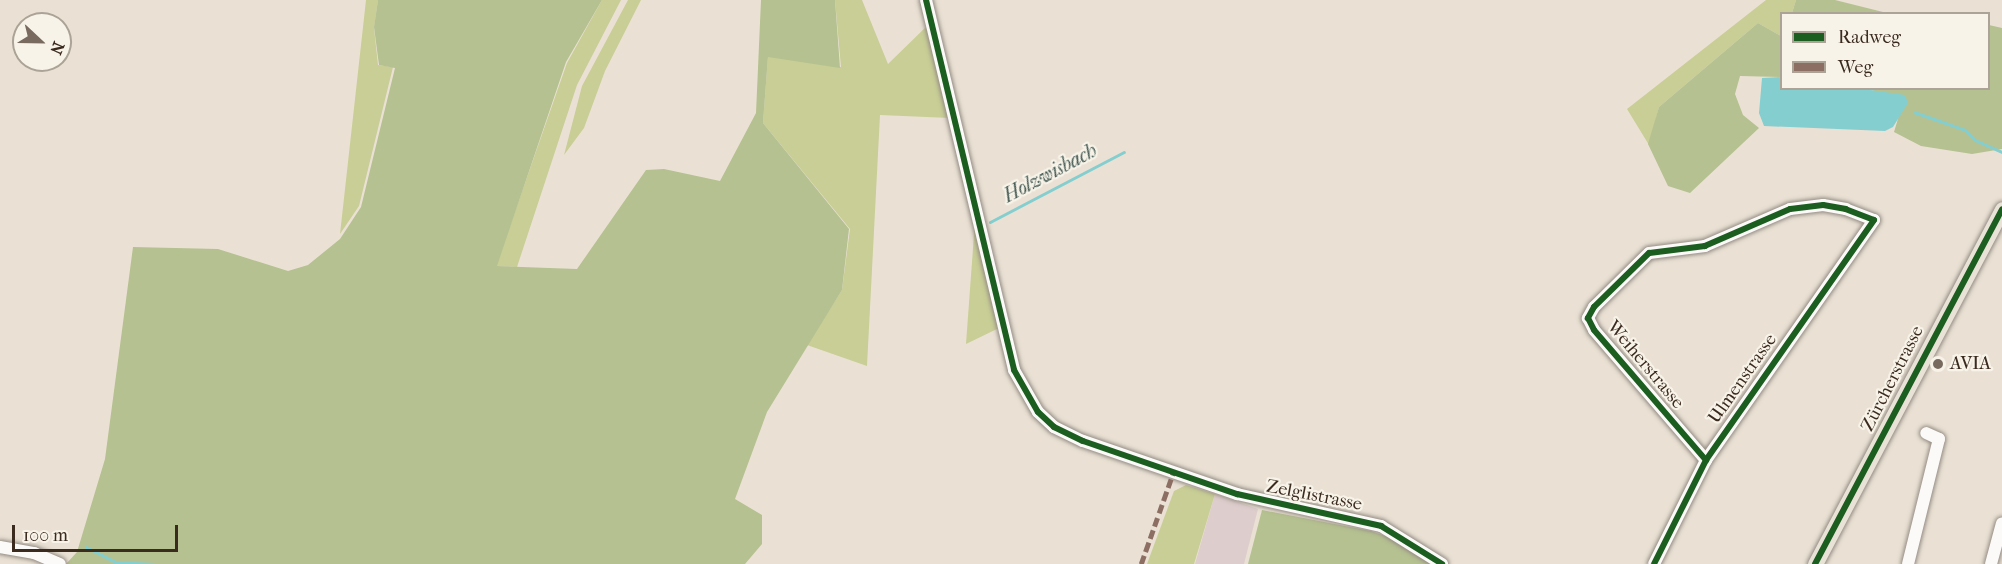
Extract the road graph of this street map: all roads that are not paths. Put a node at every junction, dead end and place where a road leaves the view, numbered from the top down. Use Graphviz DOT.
graph roads {
  1 [pos="926,0"];
  2 [pos="2002,209"];
  3 [pos="1874,220"];
  4 [pos="1926,433"];
  5 [pos="1706,460"];
  6 [pos="2002,523"];
  7 [pos="0,547"];
  8 [pos="1820,563"];
  9 [pos="60,564"];
  10 [pos="1442,564"];
  11 [pos="1654,564"];
  12 [pos="1908,564"];
  13 [pos="1990,564"];
  1 -- 10 [label="street, Zelglistrasse"];
  2 -- 8 [label="main road, Zürcherstrasse"];
  3 -- 5 [label="street, Ulmenstrasse"];
  3 -- 5 [label="street, Weiherstrasse"];
  4 -- 12 [label="street"];
  5 -- 11 [label="street, Ulmenstrasse"];
  6 -- 13 [label="street"];
  7 -- 9 [label="street"];
}
